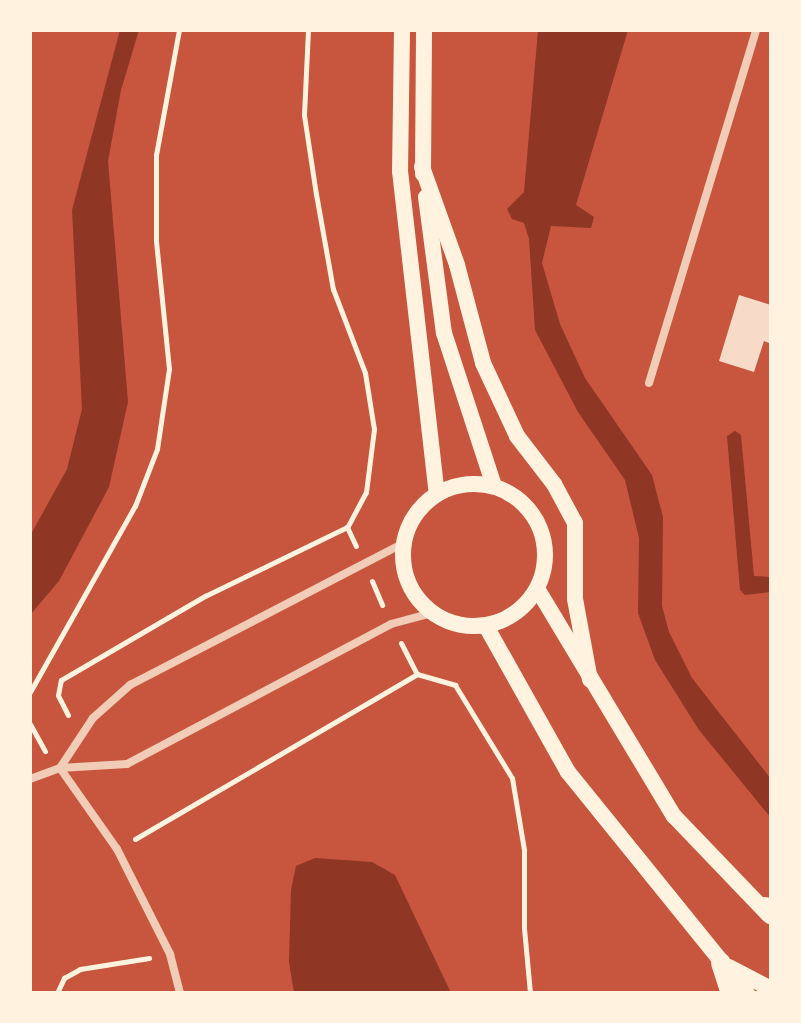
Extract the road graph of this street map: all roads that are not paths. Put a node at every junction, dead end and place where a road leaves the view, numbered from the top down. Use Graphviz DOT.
graph roads {
  1 [pos="402,30"];
  2 [pos="424,30"];
  3 [pos="756,30"];
  4 [pos="422,167"];
  5 [pos="649,383"];
  6 [pos="494,486"];
  7 [pos="437,494"];
  8 [pos="404,543"];
  9 [pos="538,590"];
  10 [pos="432,613"];
  11 [pos="486,626"];
  12 [pos="590,680"];
  13 [pos="60,768"];
  14 [pos="30,779"];
  15 [pos="769,912"];
  16 [pos="721,963"];
  17 [pos="771,989"];
  18 [pos="180,993"];
  19 [pos="731,993"];
  20 [pos="747,993"];
  1 -- 7 [label="main road"];
  2 -- 4 [label="main road"];
  3 -- 5 [label="street"];
  4 -- 6 [label="main road"];
  4 -- 12 [label="main road"];
  6 -- 7 [label="main road"];
  6 -- 9 [label="main road"];
  7 -- 8 [label="main road"];
  8 -- 10 [label="main road"];
  8 -- 13 [label="street"];
  9 -- 11 [label="main road"];
  9 -- 12 [label="main road"];
  10 -- 11 [label="main road"];
  10 -- 13 [label="street"];
  11 -- 16 [label="main road"];
  12 -- 15 [label="main road"];
  13 -- 14 [label="street"];
  13 -- 18 [label="street"];
  16 -- 17 [label="main road"];
  16 -- 19 [label="main road"];
  16 -- 20 [label="main road"];
}
